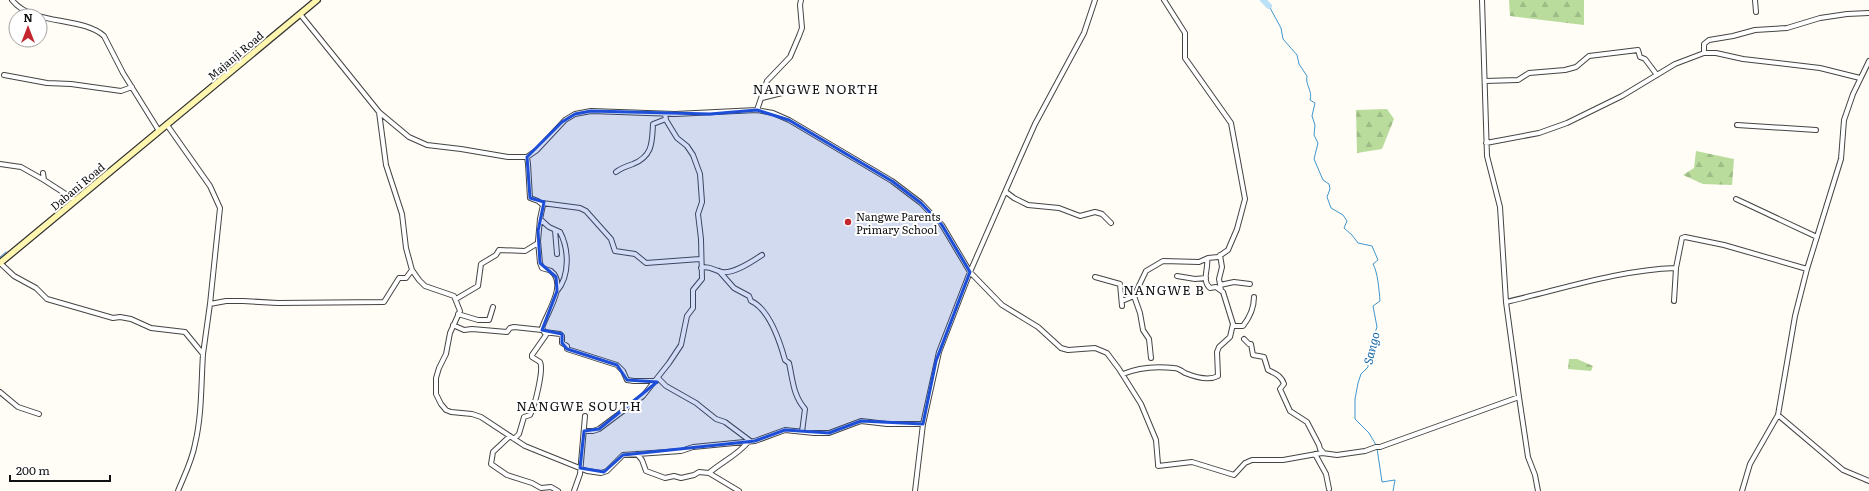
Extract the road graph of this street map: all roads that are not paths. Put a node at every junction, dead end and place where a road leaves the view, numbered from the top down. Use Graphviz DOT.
graph roads {
  1 [pos="12,0"];
  2 [pos="317,0"];
  3 [pos="801,0"];
  4 [pos="1095,0"];
  5 [pos="1164,0"];
  6 [pos="1482,0"];
  7 [pos="1755,0"];
  8 [pos="312,2"];
  9 [pos="1756,12"];
  10 [pos="1869,13"];
  11 [pos="300,14"];
  12 [pos="1704,53"];
  13 [pos="1869,61"];
  14 [pos="1868,68"];
  15 [pos="4,75"];
  16 [pos="1657,75"];
  17 [pos="1860,78"];
  18 [pos="1485,81"];
  19 [pos="132,87"];
  20 [pos="782,93"];
  21 [pos="762,98"];
  22 [pos="757,110"];
  23 [pos="379,112"];
  24 [pos="666,117"];
  25 [pos="167,125"];
  26 [pos="1736,125"];
  27 [pos="1816,130"];
  28 [pos="159,131"];
  29 [pos="1486,143"];
  30 [pos="526,158"];
  31 [pos="0,164"];
  32 [pos="616,172"];
  33 [pos="43,173"];
  34 [pos="44,180"];
  35 [pos="1006,192"];
  36 [pos="1736,199"];
  37 [pos="76,200"];
  38 [pos="542,203"];
  39 [pos="540,219"];
  40 [pos="1111,223"];
  41 [pos="554,230"];
  42 [pos="1817,237"];
  43 [pos="538,243"];
  44 [pos="557,254"];
  45 [pos="762,254"];
  46 [pos="1220,255"];
  47 [pos="700,259"];
  48 [pos="1207,259"];
  49 [pos="0,263"];
  50 [pos="701,268"];
  51 [pos="1676,268"];
  52 [pos="1807,269"];
  53 [pos="412,270"];
  54 [pos="720,271"];
  55 [pos="970,272"];
  56 [pos="1177,276"];
  57 [pos="1095,277"];
  58 [pos="1206,278"];
  59 [pos="1250,284"];
  60 [pos="1221,287"];
  61 [pos="557,291"];
  62 [pos="1134,296"];
  63 [pos="1254,297"];
  64 [pos="456,299"];
  65 [pos="1674,301"];
  66 [pos="1506,302"];
  67 [pos="210,304"];
  68 [pos="493,307"];
  69 [pos="458,314"];
  70 [pos="453,325"];
  71 [pos="1233,326"];
  72 [pos="543,331"];
  73 [pos="1244,339"];
  74 [pos="203,354"];
  75 [pos="1151,358"];
  76 [pos="1123,374"];
  77 [pos="657,379"];
  78 [pos="0,392"];
  79 [pos="1519,398"];
  80 [pos="39,414"];
  81 [pos="1778,415"];
  82 [pos="585,416"];
  83 [pos="923,424"];
  84 [pos="584,431"];
  85 [pos="802,432"];
  86 [pos="512,438"];
  87 [pos="750,441"];
  88 [pos="1320,449"];
  89 [pos="1327,453"];
  90 [pos="637,454"];
  91 [pos="1314,454"];
  92 [pos="580,468"];
  93 [pos="710,474"];
  94 [pos="1869,481"];
  95 [pos="1329,489"];
  96 [pos="178,491"];
  97 [pos="558,491"];
  98 [pos="574,491"];
  99 [pos="739,491"];
  100 [pos="915,491"];
  101 [pos="1538,491"];
  102 [pos="1742,491"];
  1 -- 19 [label="street"];
  2 -- 8 [label="main road, Majanji Road"];
  3 -- 21 [label="street"];
  4 -- 35 [label="street"];
  5 -- 46 [label="street"];
  6 -- 18 [label="street"];
  7 -- 9 [label="street"];
  8 -- 11 [label="main road, Majanji Road"];
  10 -- 12 [label="street"];
  11 -- 23 [label="street"];
  11 -- 25 [label="main road, Majanji Road"];
  12 -- 16 [label="street"];
  12 -- 17 [label="street"];
  13 -- 14 [label="street"];
  14 -- 17 [label="street"];
  15 -- 19 [label="street"];
  16 -- 18 [label="street"];
  16 -- 29 [label="street"];
  17 -- 42 [label="street"];
  18 -- 29 [label="street"];
  19 -- 28 [label="street"];
  20 -- 21 [label="street"];
  21 -- 22 [label="street"];
  22 -- 24 [label="street"];
  22 -- 55 [label="street"];
  23 -- 30 [label="street"];
  23 -- 53 [label="street"];
  24 -- 30 [label="street"];
  24 -- 32 [label="street"];
  24 -- 47 [label="street"];
  25 -- 28 [label="main road, Dabani Road"];
  25 -- 67 [label="street"];
  26 -- 27 [label="street"];
  28 -- 37 [label="main road, Dabani Road"];
  29 -- 66 [label="street"];
  30 -- 38 [label="street"];
  31 -- 34 [label="street"];
  33 -- 34 [label="street"];
  34 -- 37 [label="street"];
  35 -- 40 [label="street"];
  35 -- 55 [label="street"];
  36 -- 42 [label="street"];
  37 -- 49 [label="main road, Dabani Road"];
  38 -- 39 [label="street"];
  38 -- 47 [label="street"];
  39 -- 41 [label="street"];
  39 -- 43 [label="street"];
  41 -- 44 [label="street"];
  41 -- 61 [label="street"];
  42 -- 52 [label="street"];
  43 -- 61 [label="street"];
  43 -- 64 [label="street"];
  45 -- 54 [label="street"];
  46 -- 48 [label="street"];
  46 -- 60 [label="street"];
  47 -- 50 [label="street"];
  48 -- 58 [label="street"];
  48 -- 62 [label="street"];
  49 -- 74 [label="street"];
  50 -- 54 [label="street"];
  50 -- 77 [label="street"];
  51 -- 52 [label="street"];
  51 -- 65 [label="street"];
  51 -- 66 [label="street"];
  52 -- 81 [label="street"];
  53 -- 64 [label="street"];
  53 -- 67 [label="street"];
  54 -- 85 [label="street"];
  55 -- 76 [label="street"];
  55 -- 83 [label="street"];
  56 -- 58 [label="street"];
  57 -- 62 [label="street"];
  58 -- 60 [label="street"];
  59 -- 60 [label="street"];
  60 -- 71 [label="street"];
  61 -- 72 [label="street"];
  62 -- 75 [label="street"];
  63 -- 71 [label="street"];
  64 -- 69 [label="street"];
  66 -- 79 [label="street"];
  67 -- 74 [label="street"];
  68 -- 69 [label="street"];
  69 -- 70 [label="street"];
  70 -- 72 [label="street"];
  70 -- 86 [label="street"];
  71 -- 76 [label="street"];
  72 -- 77 [label="street"];
  72 -- 86 [label="street"];
  73 -- 88 [label="street"];
  74 -- 96 [label="street"];
  76 -- 91 [label="street"];
  77 -- 84 [label="street"];
  77 -- 87 [label="street"];
  78 -- 80 [label="street"];
  79 -- 89 [label="street"];
  79 -- 101 [label="street"];
  81 -- 94 [label="street"];
  81 -- 102 [label="street"];
  82 -- 84 [label="street"];
  83 -- 85 [label="street"];
  83 -- 100 [label="street"];
  84 -- 92 [label="street"];
  85 -- 87 [label="street"];
  86 -- 92 [label="street"];
  86 -- 97 [label="street"];
  87 -- 90 [label="street"];
  87 -- 93 [label="street"];
  88 -- 89 [label="street"];
  88 -- 91 [label="street"];
  89 -- 91 [label="street"];
  90 -- 92 [label="street"];
  90 -- 93 [label="street"];
  91 -- 95 [label="street"];
  92 -- 98 [label="street"];
  93 -- 99 [label="street"];
}
